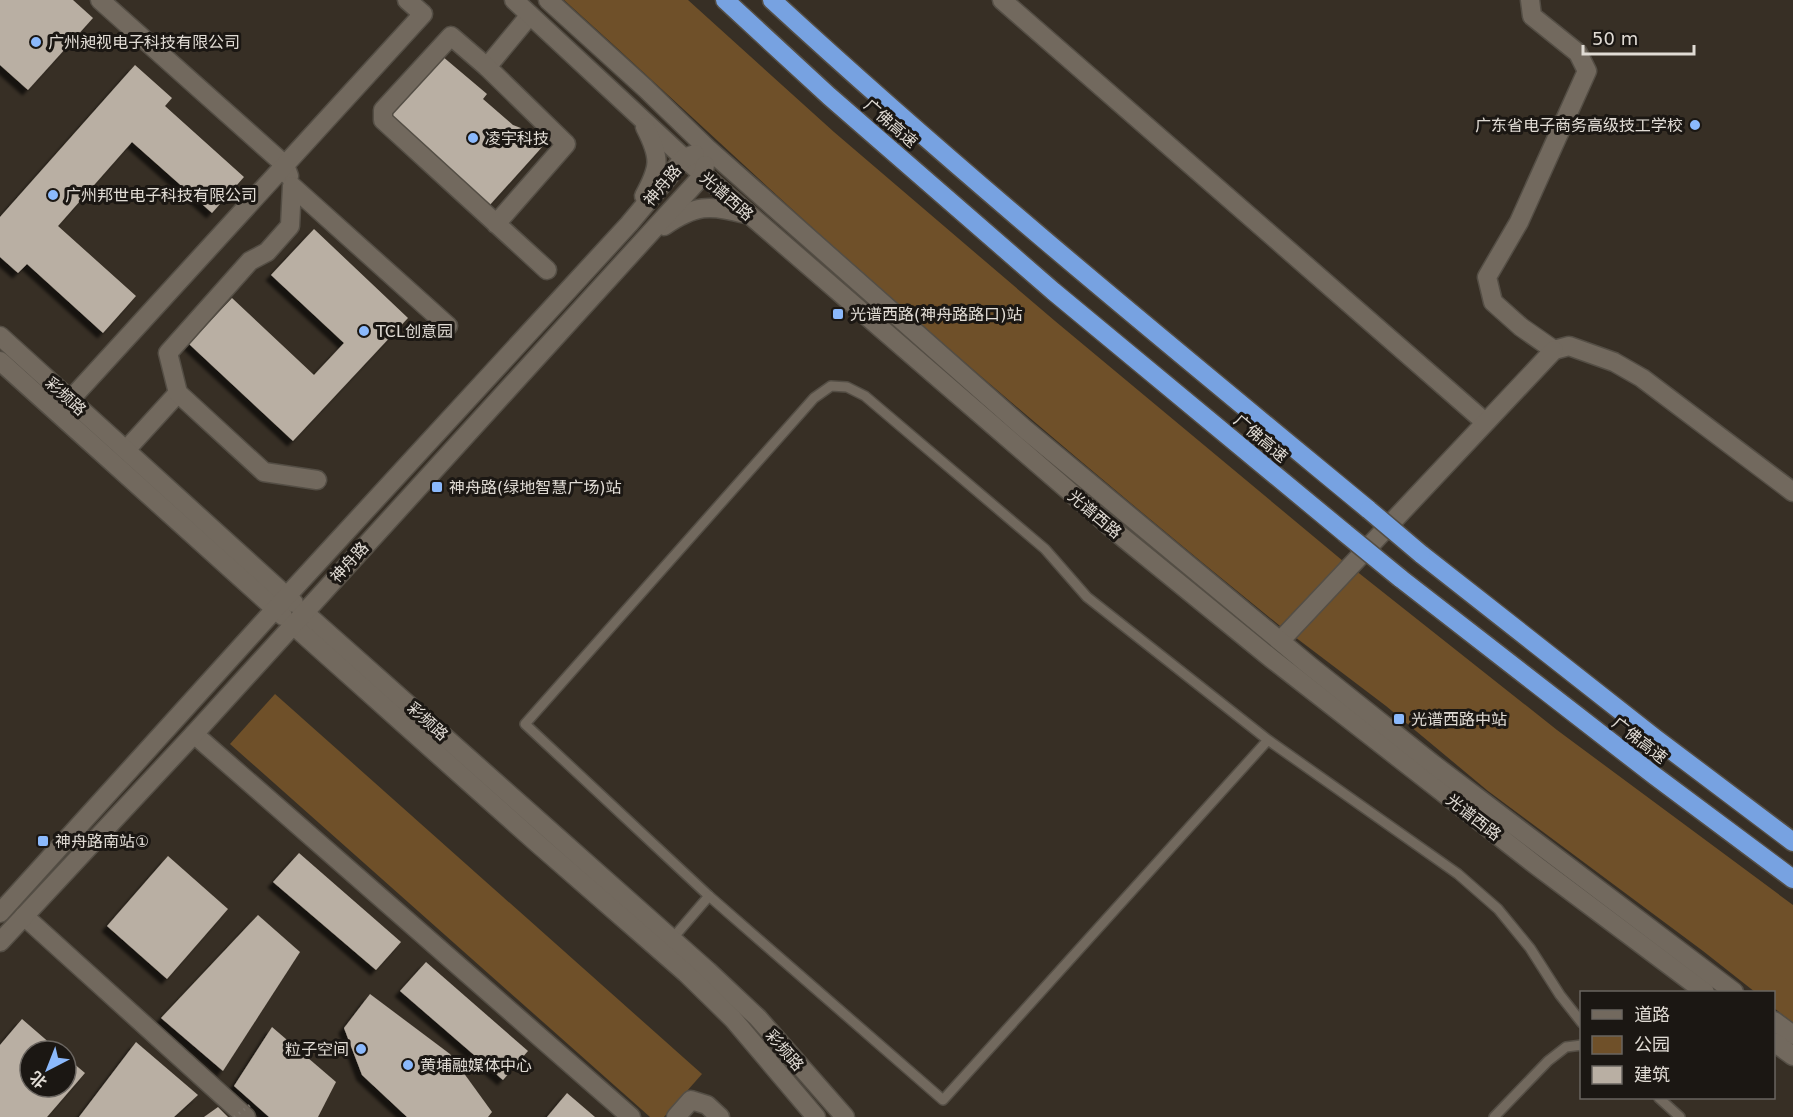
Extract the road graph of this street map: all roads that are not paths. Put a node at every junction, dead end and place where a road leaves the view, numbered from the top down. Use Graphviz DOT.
graph roads {
  1 [pos="100,0"];
  2 [pos="407,0"];
  3 [pos="514,0"];
  4 [pos="548,0"];
  5 [pos="725,0"];
  6 [pos="772,0"];
  7 [pos="1002,0"];
  8 [pos="1530,0"];
  9 [pos="530,15"];
  10 [pos="487,67"];
  11 [pos="640,118"];
  12 [pos="707,148"];
  13 [pos="684,159"];
  14 [pos="285,165"];
  15 [pos="703,175"];
  16 [pos="292,186"];
  17 [pos="749,215"];
  18 [pos="629,224"];
  19 [pos="496,225"];
  20 [pos="638,245"];
  21 [pos="547,270"];
  22 [pos="448,326"];
  23 [pos="0,336"];
  24 [pos="1554,350"];
  25 [pos="0,361"];
  26 [pos="178,393"];
  27 [pos="70,400"];
  28 [pos="1485,422"];
  29 [pos="126,450"];
  30 [pos="317,480"];
  31 [pos="1793,492"];
  32 [pos="281,603"];
  33 [pos="299,618"];
  34 [pos="1280,641"];
  35 [pos="194,734"];
  36 [pos="1268,740"];
  37 [pos="1793,842"];
  38 [pos="1793,879"];
  39 [pos="709,896"];
  40 [pos="0,913"];
  41 [pos="24,916"];
  42 [pos="672,939"];
  43 [pos="0,942"];
  44 [pos="1699,991"];
  45 [pos="1731,991"];
  46 [pos="1580,1022"];
  47 [pos="1775,1022"];
  48 [pos="1793,1035"];
  49 [pos="1775,1043"];
  50 [pos="1580,1045"];
  51 [pos="1793,1056"];
  52 [pos="1660,1099"];
  53 [pos="250,1110"];
  54 [pos="1677,1115"];
  55 [pos="631,1117"];
  56 [pos="676,1117"];
  57 [pos="720,1117"];
  58 [pos="816,1117"];
  59 [pos="845,1117"];
  60 [pos="1494,1117"];
  1 -- 14 [label="street"];
  2 -- 14 [label="street"];
  3 -- 9 [label="street, 光谱西路"];
  4 -- 12 [label="street, 光谱西路"];
  5 -- 38 [label="highway, 广佛高速, bridge"];
  6 -- 37 [label="highway, 广佛高速, bridge"];
  7 -- 28 [label="street"];
  8 -- 24 [label="street"];
  9 -- 10 [label="street"];
  9 -- 11 [label="street, 光谱西路"];
  10 -- 19 [label="street"];
  10 -- 19 [label="street"];
  11 -- 13 [label="street, 光谱西路"];
  11 -- 18 [label="street"];
  12 -- 13 [label="street, 神舟路"];
  12 -- 15 [label="street, 神舟路"];
  12 -- 34 [label="street, 光谱西路"];
  13 -- 15 [label="street, 光谱西路"];
  13 -- 18 [label="street, 神舟路"];
  14 -- 16 [label="street"];
  14 -- 27 [label="street"];
  15 -- 17 [label="street, 光谱西路"];
  15 -- 20 [label="street, 神舟路"];
  16 -- 22 [label="street"];
  16 -- 26 [label="street"];
  17 -- 20 [label="street"];
  17 -- 44 [label="street, 光谱西路"];
  18 -- 32 [label="street, 神舟路"];
  19 -- 21 [label="street"];
  20 -- 33 [label="street, 神舟路"];
  23 -- 27 [label="street, 彩频路"];
  24 -- 28 [label="street"];
  24 -- 31 [label="street"];
  25 -- 32 [label="street, 彩频路"];
  26 -- 29 [label="street"];
  26 -- 30 [label="street"];
  27 -- 29 [label="street, 彩频路"];
  28 -- 34 [label="street"];
  29 -- 32 [label="street, 彩频路"];
  32 -- 33 [label="street, 彩频路"];
  32 -- 40 [label="street, 神舟路"];
  33 -- 35 [label="street, 神舟路"];
  33 -- 42 [label="street, 彩频路"];
  33 -- 58 [label="street, 彩频路"];
  34 -- 45 [label="street, 光谱西路"];
  35 -- 41 [label="street, 神舟路"];
  35 -- 55 [label="street"];
  36 -- 39 [label="lane"];
  36 -- 39 [label="lane"];
  36 -- 46 [label="lane"];
  39 -- 42 [label="lane"];
  41 -- 43 [label="street, 神舟路"];
  41 -- 53 [label="street"];
  42 -- 59 [label="street, 彩频路"];
  47 -- 48 [label="street"];
  49 -- 51 [label="street"];
  50 -- 60 [label="lane"];
  52 -- 54 [label="lane"];
  56 -- 57 [label="street"];
}
